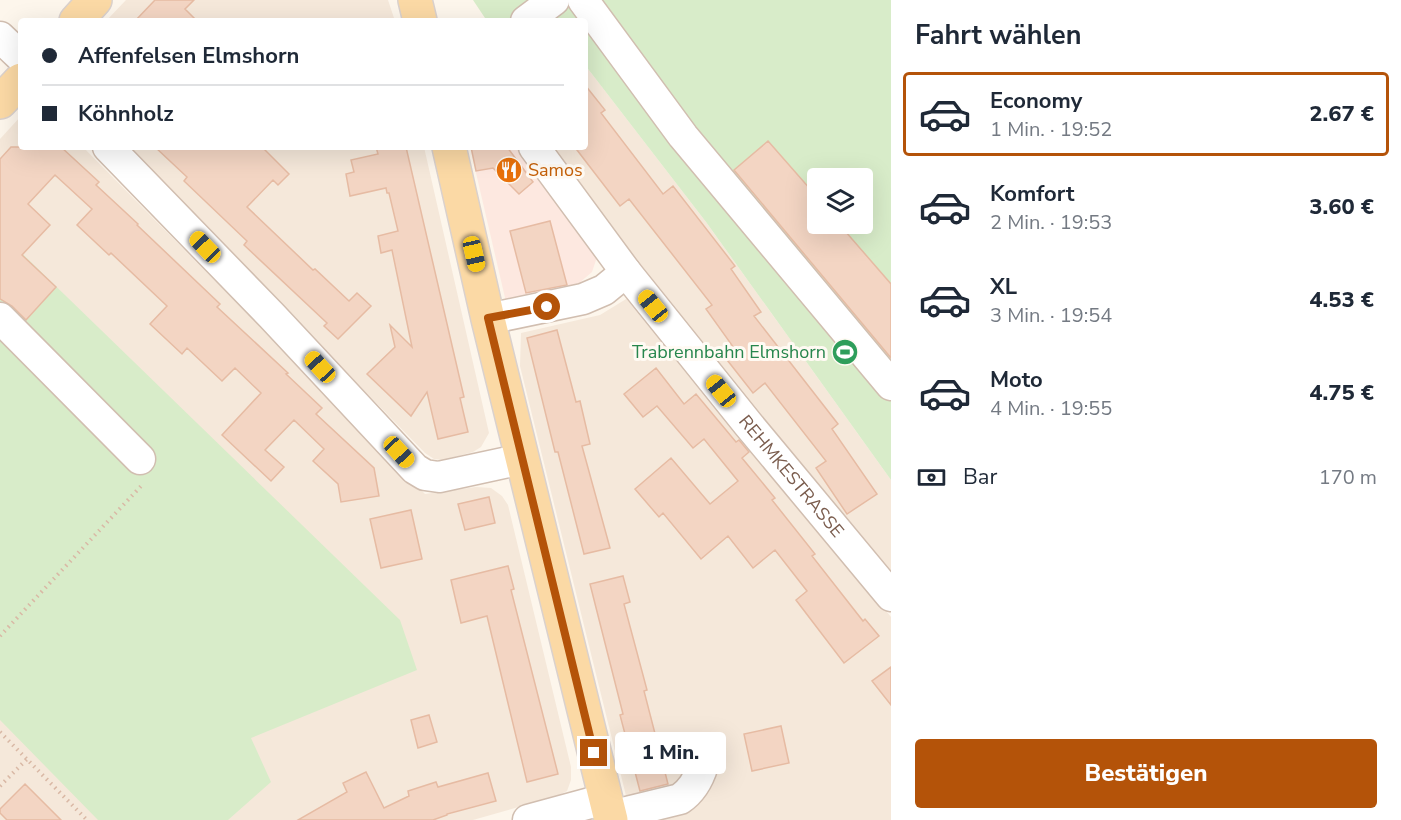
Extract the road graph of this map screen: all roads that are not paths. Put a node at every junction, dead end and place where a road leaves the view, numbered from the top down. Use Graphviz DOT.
graph roads {
  1 [pos="95,0"];
  2 [pos="415,0"];
  3 [pos="554,0"];
  4 [pos="583,0"];
  5 [pos="79,18"];
  6 [pos="419,18"];
  7 [pos="530,18"];
  8 [pos="0,38"];
  9 [pos="18,54"];
  10 [pos="18,83"];
  11 [pos="0,102"];
  12 [pos="111,150"];
  13 [pos="450,150"];
  14 [pos="536,150"];
  15 [pos="626,272"];
  16 [pos="0,318"];
  17 [pos="488,318"];
  18 [pos="891,385"];
  19 [pos="140,459"];
  20 [pos="522,459"];
  21 [pos="891,596"];
  22 [pos="703,765"];
  23 [pos="609,812"];
  24 [pos="528,820"];
  1 -- 5 [label="main road"];
  2 -- 6 [label="main road"];
  3 -- 7 [label="street"];
  4 -- 18 [label="street"];
  8 -- 9 [label="street"];
  10 -- 11 [label="main road"];
  12 -- 20 [label="street"];
  13 -- 17 [label="main road"];
  14 -- 15 [label="street, REHMKESTRASSE"];
  15 -- 17 [label="street"];
  15 -- 21 [label="street, REHMKESTRASSE"];
  16 -- 19 [label="street"];
  17 -- 20 [label="main road"];
  20 -- 23 [label="main road"];
  22 -- 23 [label="street"];
  23 -- 24 [label="street"];
}
